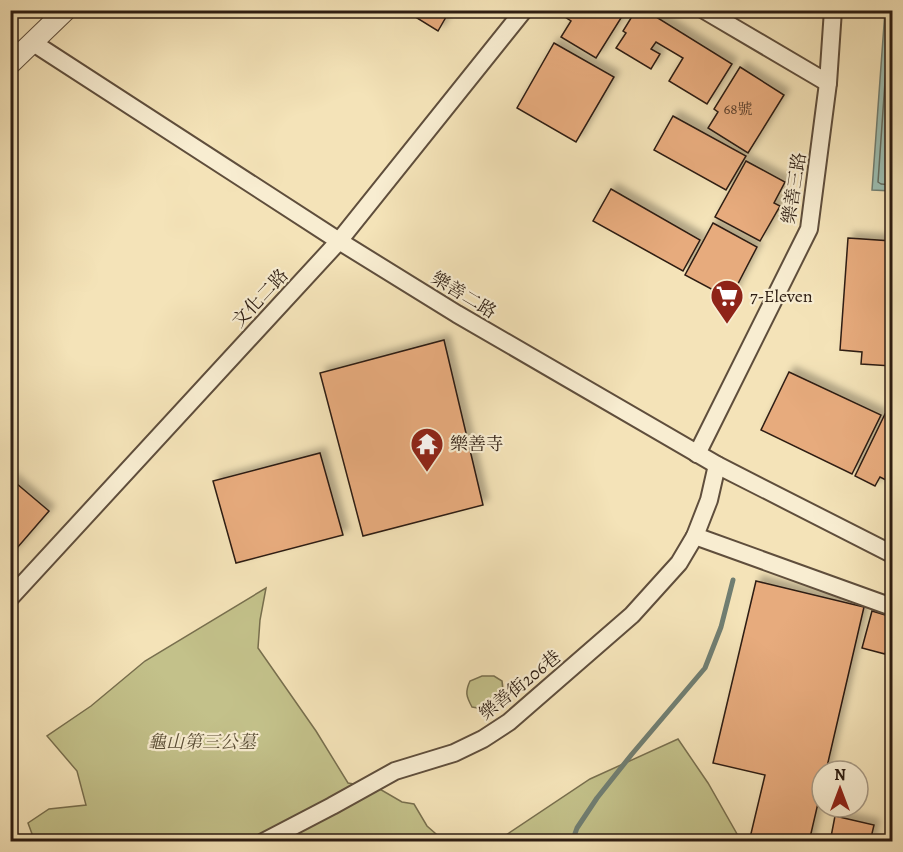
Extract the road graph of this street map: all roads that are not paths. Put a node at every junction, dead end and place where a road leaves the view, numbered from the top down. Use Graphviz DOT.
graph roads {
  1 [pos="66,10"];
  2 [pos="524,10"];
  3 [pos="704,10"];
  4 [pos="833,10"];
  5 [pos="32,42"];
  6 [pos="10,64"];
  7 [pos="828,83"];
  8 [pos="339,241"];
  9 [pos="697,454"];
  10 [pos="717,465"];
  11 [pos="694,536"];
  12 [pos="892,554"];
  13 [pos="12,595"];
  14 [pos="892,607"];
  15 [pos="263,842"];
  1 -- 5 [label="street"];
  2 -- 8 [label="street, 文化二路"];
  3 -- 7 [label="street"];
  4 -- 7 [label="street, 樂善三路"];
  5 -- 6 [label="street"];
  5 -- 8 [label="street, 樂善二路"];
  7 -- 9 [label="street, 樂善三路"];
  8 -- 9 [label="street, 樂善二路"];
  8 -- 13 [label="street, 文化二路"];
  9 -- 10 [label="street, 樂善二路"];
  10 -- 11 [label="street, 樂善街206巷"];
  10 -- 12 [label="street, 樂善二路"];
  11 -- 14 [label="street"];
  11 -- 15 [label="street, 樂善街206巷"];
}
